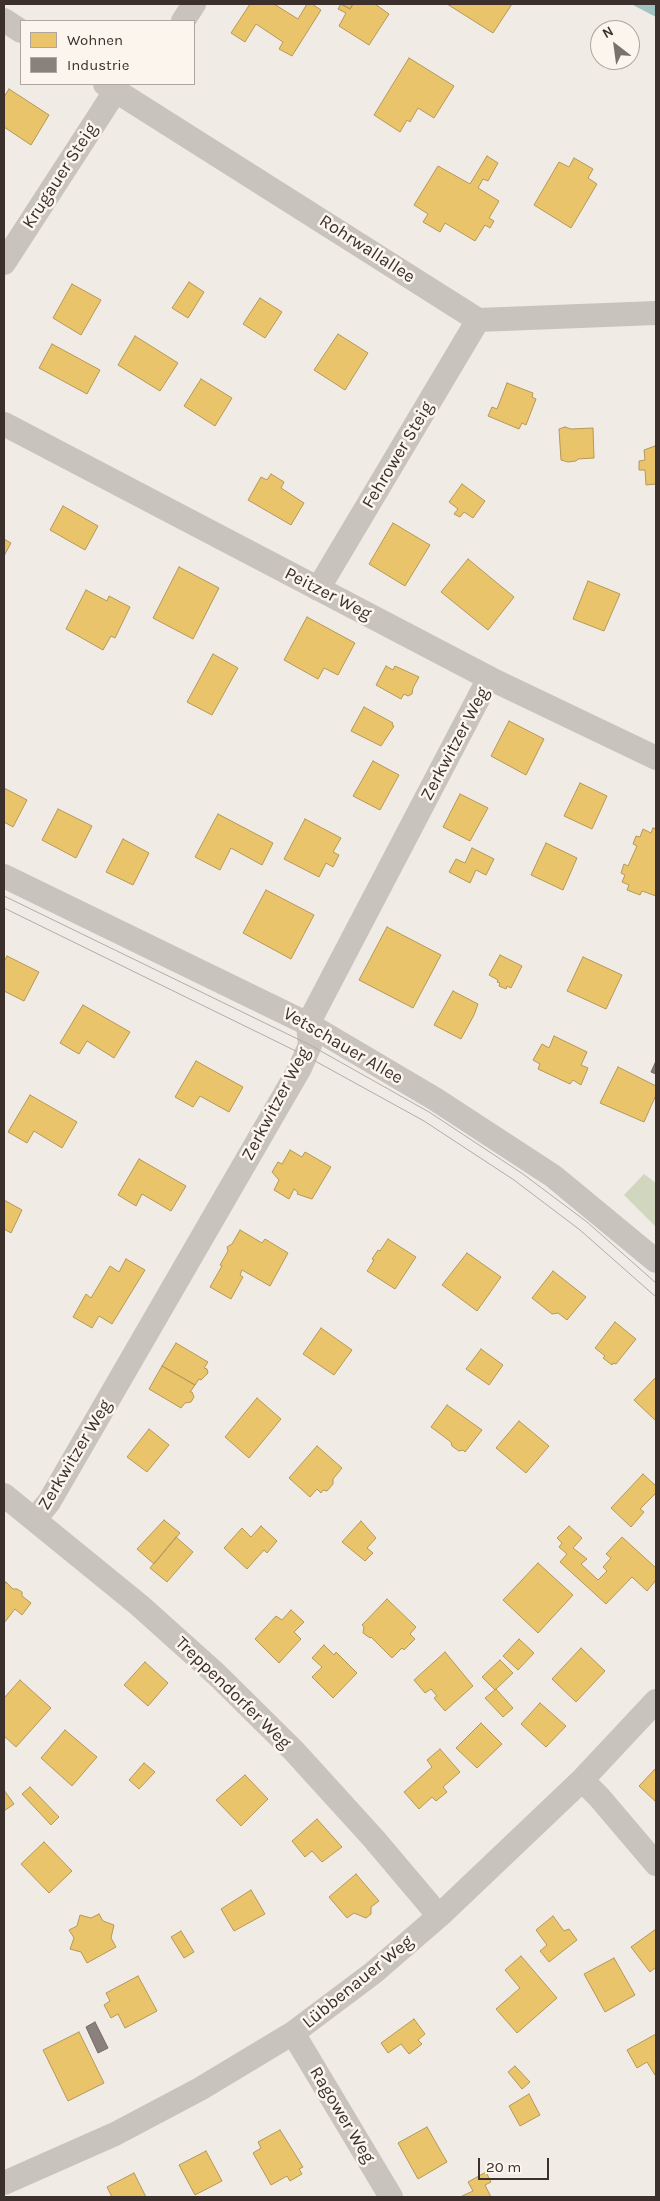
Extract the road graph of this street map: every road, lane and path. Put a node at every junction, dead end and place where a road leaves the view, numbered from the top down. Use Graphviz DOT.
graph roads {
  1 [pos="194,4"];
  2 [pos="4,20"];
  3 [pos="184,20"];
  4 [pos="20,30"];
  5 [pos="125,90"];
  6 [pos="4,262"];
  7 [pos="656,313"];
  8 [pos="478,320"];
  9 [pos="4,424"];
  10 [pos="318,589"];
  11 [pos="489,678"];
  12 [pos="656,758"];
  13 [pos="4,876"];
  14 [pos="308,1024"];
  15 [pos="656,1261"];
  16 [pos="4,1495"];
  17 [pos="36,1519"];
  18 [pos="656,1701"];
  19 [pos="582,1780"];
  20 [pos="656,1864"];
  21 [pos="439,1916"];
  22 [pos="293,2033"];
  23 [pos="4,2183"];
  24 [pos="391,2197"];
  1 -- 3 [label="street"];
  2 -- 4 [label="street"];
  5 -- 6 [label="street, Krugauer Steig"];
  5 -- 8 [label="street, Rohrwallallee"];
  7 -- 8 [label="street"];
  8 -- 10 [label="street, Fehrower Steig"];
  9 -- 10 [label="street, Peitzer Weg"];
  10 -- 11 [label="street, Peitzer Weg"];
  11 -- 12 [label="street, Peitzer Weg"];
  11 -- 14 [label="street, Zerkwitzer Weg"];
  13 -- 14 [label="street, Vetschauer Allee"];
  14 -- 15 [label="street, Vetschauer Allee"];
  14 -- 17 [label="street, Zerkwitzer Weg"];
  16 -- 17 [label="street, Treppendorfer Weg"];
  17 -- 21 [label="street, Treppendorfer Weg"];
  18 -- 19 [label="street, Lübbenauer Weg"];
  19 -- 20 [label="street"];
  19 -- 21 [label="street, Lübbenauer Weg"];
  21 -- 22 [label="street, Lübbenauer Weg"];
  22 -- 23 [label="street, Lübbenauer Weg"];
  22 -- 24 [label="street, Ragower Weg"];
}
